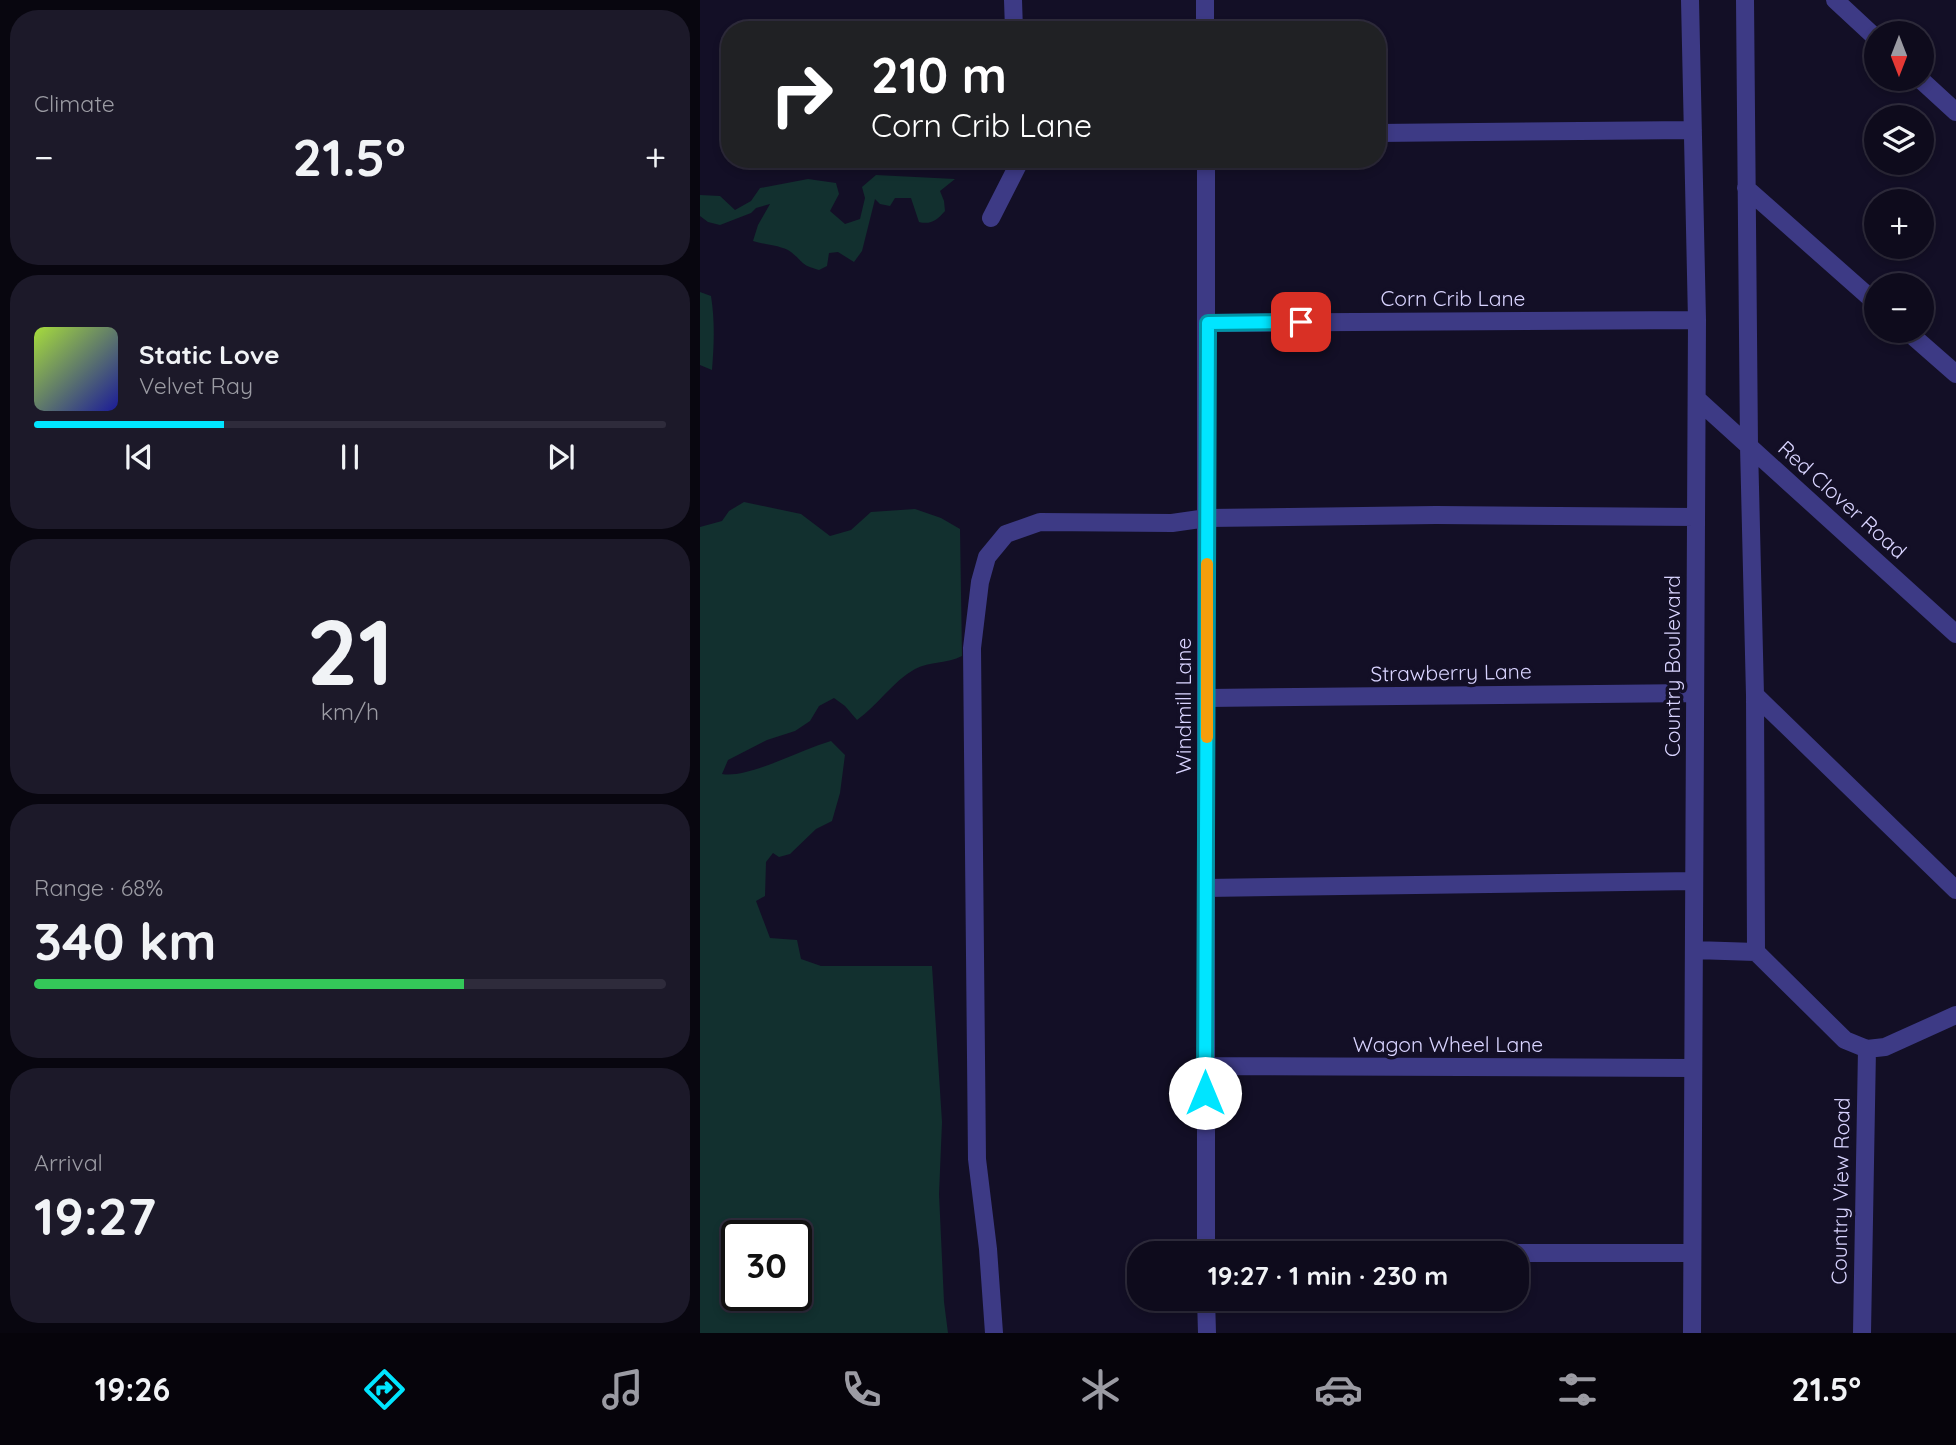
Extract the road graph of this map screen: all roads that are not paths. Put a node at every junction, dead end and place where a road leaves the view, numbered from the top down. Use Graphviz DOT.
graph roads {
  1 [pos="1013,0"];
  2 [pos="1205,0"];
  3 [pos="1690,0"];
  4 [pos="1745,0"];
  5 [pos="1835,0"];
  6 [pos="1014,21"];
  7 [pos="1205,21"];
  8 [pos="1864,27"];
  9 [pos="1933,91"];
  10 [pos="1956,112"];
  11 [pos="1693,130"];
  12 [pos="1386,133"];
  13 [pos="1016,168"];
  14 [pos="1206,168"];
  15 [pos="1746,188"];
  16 [pos="991,218"];
  17 [pos="1864,292"];
  18 [pos="1698,320"];
  19 [pos="1208,323"];
  20 [pos="1921,343"];
  21 [pos="1956,374"];
  22 [pos="1697,399"];
  23 [pos="1749,446"];
  24 [pos="1696,517"];
  25 [pos="1207,518"];
  26 [pos="1956,634"];
  27 [pos="1695,693"];
  28 [pos="1755,695"];
  29 [pos="1207,698"];
  30 [pos="1694,881"];
  31 [pos="1206,888"];
  32 [pos="1956,890"];
  33 [pos="1694,950"];
  34 [pos="1756,953"];
  35 [pos="1956,1015"];
  36 [pos="1867,1049"];
  37 [pos="1205,1066"];
  38 [pos="1692,1068"];
  39 [pos="1206,1241"];
  40 [pos="1529,1253"];
  41 [pos="1692,1253"];
  42 [pos="1206,1311"];
  43 [pos="994,1333"];
  44 [pos="1206,1333"];
  45 [pos="1692,1333"];
  46 [pos="1862,1333"];
  1 -- 6 [label="street"];
  2 -- 7 [label="street"];
  3 -- 11 [label="street, Country Boulevard"];
  4 -- 15 [label="street"];
  5 -- 8 [label="street"];
  9 -- 10 [label="street"];
  11 -- 12 [label="street"];
  11 -- 18 [label="street, Country Boulevard"];
  13 -- 16 [label="street"];
  14 -- 19 [label="street, Windmill Lane"];
  15 -- 17 [label="street"];
  15 -- 23 [label="street"];
  18 -- 19 [label="street, Corn Crib Lane"];
  18 -- 22 [label="street, Country Boulevard"];
  19 -- 25 [label="street, Windmill Lane"];
  20 -- 21 [label="street"];
  22 -- 23 [label="street, Red Clover Road"];
  22 -- 24 [label="street, Country Boulevard"];
  23 -- 26 [label="street, Red Clover Road"];
  23 -- 28 [label="street"];
  24 -- 25 [label="street"];
  24 -- 27 [label="street, Country Boulevard"];
  25 -- 29 [label="street, Windmill Lane"];
  25 -- 43 [label="street"];
  27 -- 29 [label="street, Strawberry Lane"];
  27 -- 30 [label="street, Country Boulevard"];
  28 -- 32 [label="street"];
  28 -- 34 [label="street"];
  29 -- 31 [label="street, Windmill Lane"];
  30 -- 31 [label="street"];
  30 -- 33 [label="street, Country Boulevard"];
  31 -- 37 [label="street, Windmill Lane"];
  33 -- 34 [label="street"];
  33 -- 38 [label="street, Country Boulevard"];
  34 -- 36 [label="street"];
  35 -- 36 [label="street"];
  36 -- 46 [label="street, Country View Road"];
  37 -- 38 [label="street, Wagon Wheel Lane"];
  37 -- 39 [label="street, Windmill Lane"];
  38 -- 41 [label="street, Country Boulevard"];
  40 -- 41 [label="street"];
  41 -- 45 [label="street, Country Boulevard"];
  42 -- 44 [label="street"];
}
